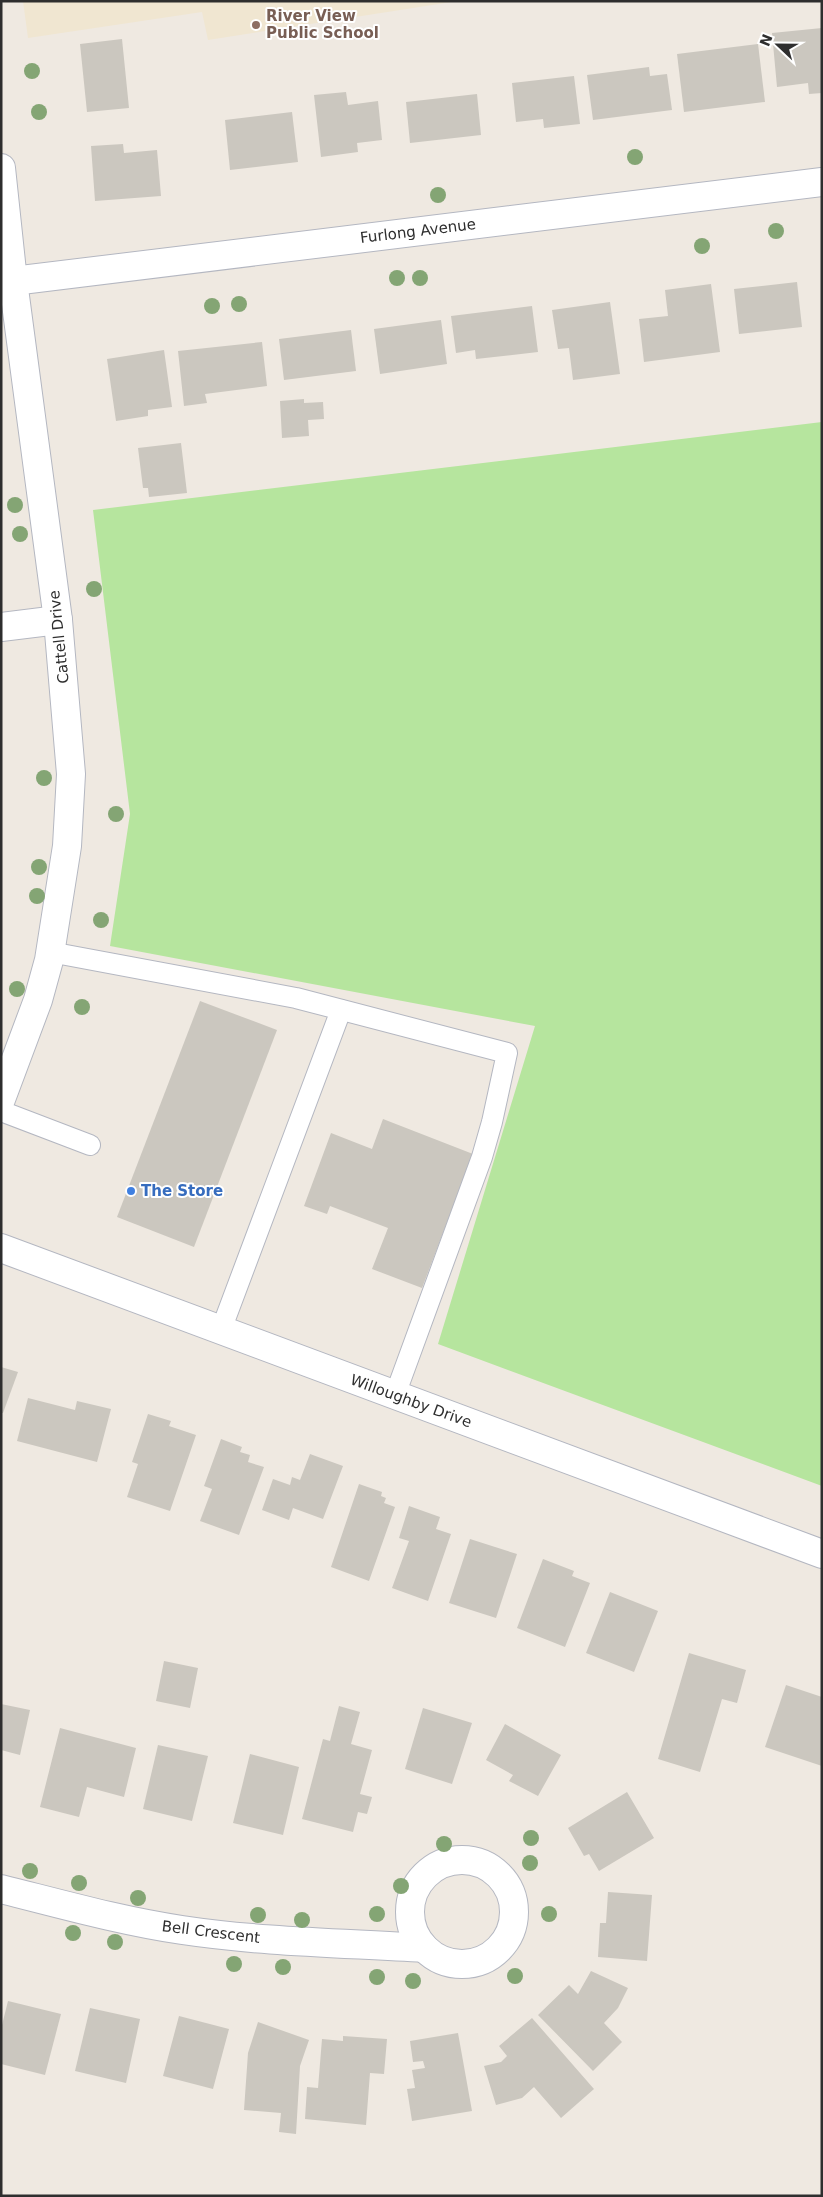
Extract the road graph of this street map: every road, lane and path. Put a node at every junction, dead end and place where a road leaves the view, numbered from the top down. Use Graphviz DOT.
graph roads {
  1 [pos="1,168"];
  2 [pos="822,182"];
  3 [pos="13,281"];
  4 [pos="58,620"];
  5 [pos="1,627"];
  6 [pos="50,952"];
  7 [pos="341,1010"];
  8 [pos="1,1099"];
  9 [pos="1,1112"];
  10 [pos="90,1144"];
  11 [pos="1,1248"];
  12 [pos="221,1330"];
  13 [pos="395,1395"];
  14 [pos="822,1554"];
  15 [pos="1,1889"];
  16 [pos="424,1948"];
  1 -- 3 [label="street, Cattell Drive"];
  2 -- 3 [label="street, Furlong Avenue"];
  3 -- 4 [label="street, Cattell Drive"];
  4 -- 5 [label="street"];
  4 -- 6 [label="street, Cattell Drive"];
  6 -- 7 [label="lane"];
  6 -- 8 [label="street, Cattell Drive"];
  7 -- 12 [label="lane"];
  7 -- 13 [label="lane"];
  9 -- 10 [label="lane"];
  11 -- 12 [label="street, Willoughby Drive"];
  12 -- 13 [label="street, Willoughby Drive"];
  13 -- 14 [label="street, Willoughby Drive"];
  15 -- 16 [label="street, Bell Crescent"];
}
